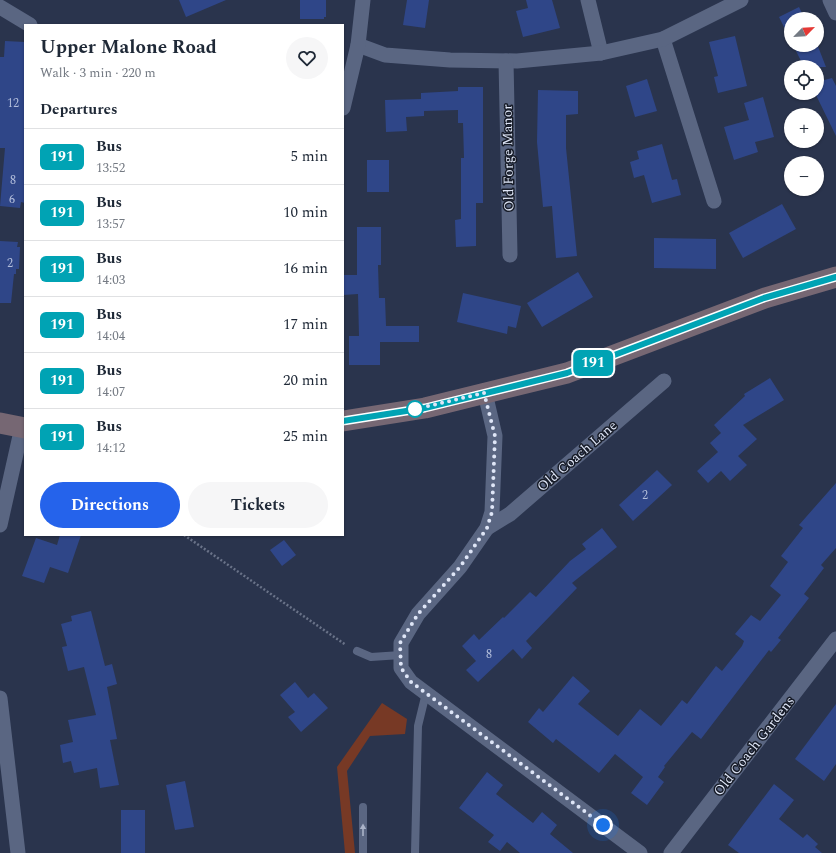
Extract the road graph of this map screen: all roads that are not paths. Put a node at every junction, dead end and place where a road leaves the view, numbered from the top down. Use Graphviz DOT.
graph roads {
  1 [pos="363,0"];
  2 [pos="588,0"];
  3 [pos="741,0"];
  4 [pos="830,0"];
  5 [pos="0,7"];
  6 [pos="836,13"];
  7 [pos="28,24"];
  8 [pos="663,39"];
  9 [pos="358,45"];
  10 [pos="601,53"];
  11 [pos="506,61"];
  12 [pos="344,104"];
  13 [pos="714,201"];
  14 [pos="510,255"];
  15 [pos="836,277"];
  16 [pos="664,381"];
  17 [pos="484,393"];
  18 [pos="344,421"];
  19 [pos="0,423"];
  20 [pos="23,428"];
  21 [pos="0,525"];
  22 [pos="487,528"];
  23 [pos="836,639"];
  24 [pos="357,652"];
  25 [pos="401,655"];
  26 [pos="831,657"];
  27 [pos="426,693"];
  28 [pos="0,698"];
  29 [pos="363,807"];
  30 [pos="18,853"];
  31 [pos="363,853"];
  32 [pos="415,853"];
  33 [pos="640,853"];
  34 [pos="671,853"];
  1 -- 9 [label="street"];
  2 -- 10 [label="street"];
  3 -- 8 [label="street"];
  4 -- 6 [label="street"];
  5 -- 7 [label="street"];
  8 -- 10 [label="street"];
  8 -- 13 [label="street"];
  9 -- 11 [label="street"];
  9 -- 12 [label="street"];
  10 -- 11 [label="street"];
  11 -- 14 [label="street, Old Forge Manor"];
  15 -- 17 [label="main road"];
  16 -- 22 [label="street, Old Coach Lane"];
  17 -- 18 [label="main road"];
  17 -- 22 [label="street, Old Coach Lane"];
  19 -- 20 [label="main road"];
  20 -- 21 [label="street"];
  22 -- 25 [label="street, Old Coach Lane"];
  23 -- 26 [label="street, Old Coach Gardens"];
  24 -- 25 [label="lane"];
  25 -- 27 [label="street"];
  26 -- 34 [label="street, Old Coach Gardens"];
  27 -- 32 [label="lane"];
  27 -- 33 [label="street"];
  28 -- 30 [label="street"];
  31 -- 29 [label="lane, one-way"];
}
